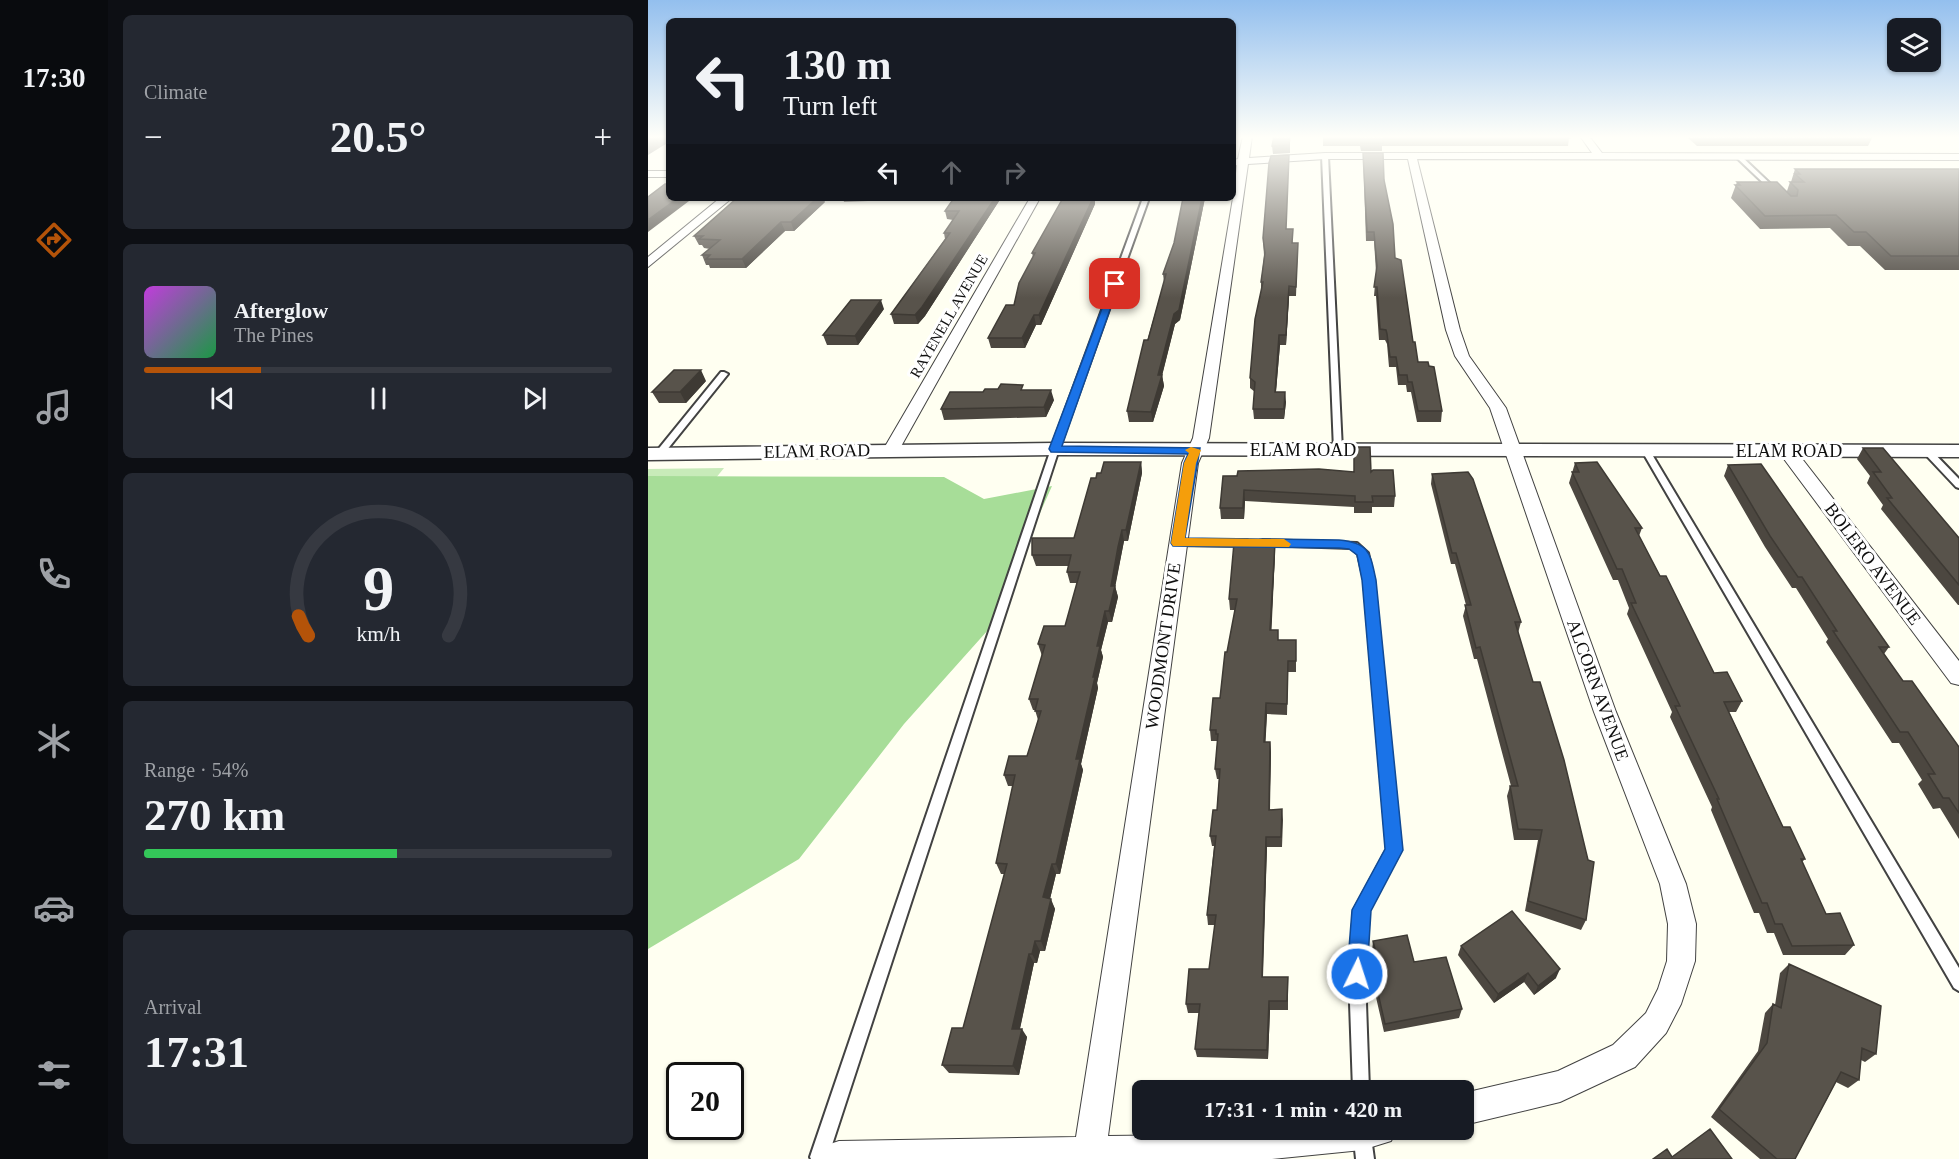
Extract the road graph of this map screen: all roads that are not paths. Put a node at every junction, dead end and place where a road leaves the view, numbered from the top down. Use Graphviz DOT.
graph roads {
  1 [pos="1327,190"];
  2 [pos="1420,190"];
  3 [pos="1774,190"];
  4 [pos="1783,199"];
  5 [pos="723,201"];
  6 [pos="1033,201"];
  7 [pos="1145,201"];
  8 [pos="1233,201"];
  9 [pos="648,263"];
  10 [pos="724,374"];
  11 [pos="1055,449"];
  12 [pos="891,450"];
  13 [pos="1196,450"];
  14 [pos="1338,450"];
  15 [pos="1512,451"];
  16 [pos="1646,451"];
  17 [pos="1787,451"];
  18 [pos="1927,451"];
  19 [pos="1959,451"];
  20 [pos="653,454"];
  21 [pos="1959,485"];
  22 [pos="1178,543"];
  23 [pos="1959,677"];
  24 [pos="1959,983"];
  25 [pos="1361,1080"];
  26 [pos="1474,1107"];
  27 [pos="1340,1140"];
  28 [pos="1090,1157"];
  29 [pos="825,1158"];
  1 -- 14 [label="lane"];
  2 -- 15 [label="street, ALCORN AVENUE"];
  3 -- 4 [label="lane"];
  5 -- 9 [label="street"];
  6 -- 12 [label="street, RAYENELL AVENUE"];
  7 -- 11 [label="lane"];
  8 -- 13 [label="street, WOODMONT DRIVE"];
  10 -- 20 [label="lane"];
  11 -- 12 [label="street, ELAM ROAD"];
  11 -- 13 [label="street, ELAM ROAD"];
  11 -- 29 [label="lane"];
  12 -- 20 [label="street, ELAM ROAD"];
  13 -- 14 [label="street, ELAM ROAD"];
  13 -- 22 [label="street, WOODMONT DRIVE"];
  14 -- 15 [label="street, ELAM ROAD"];
  15 -- 16 [label="street, ELAM ROAD"];
  15 -- 26 [label="street, ALCORN AVENUE"];
  16 -- 17 [label="street, ELAM ROAD"];
  16 -- 24 [label="lane"];
  17 -- 18 [label="street, ELAM ROAD"];
  17 -- 23 [label="street, BOLERO AVENUE"];
  18 -- 19 [label="street, ELAM ROAD"];
  18 -- 21 [label="lane"];
  22 -- 25 [label="lane"];
  22 -- 28 [label="street, WOODMONT DRIVE"];
  27 -- 28 [label="street"];
  28 -- 29 [label="street"];
}
